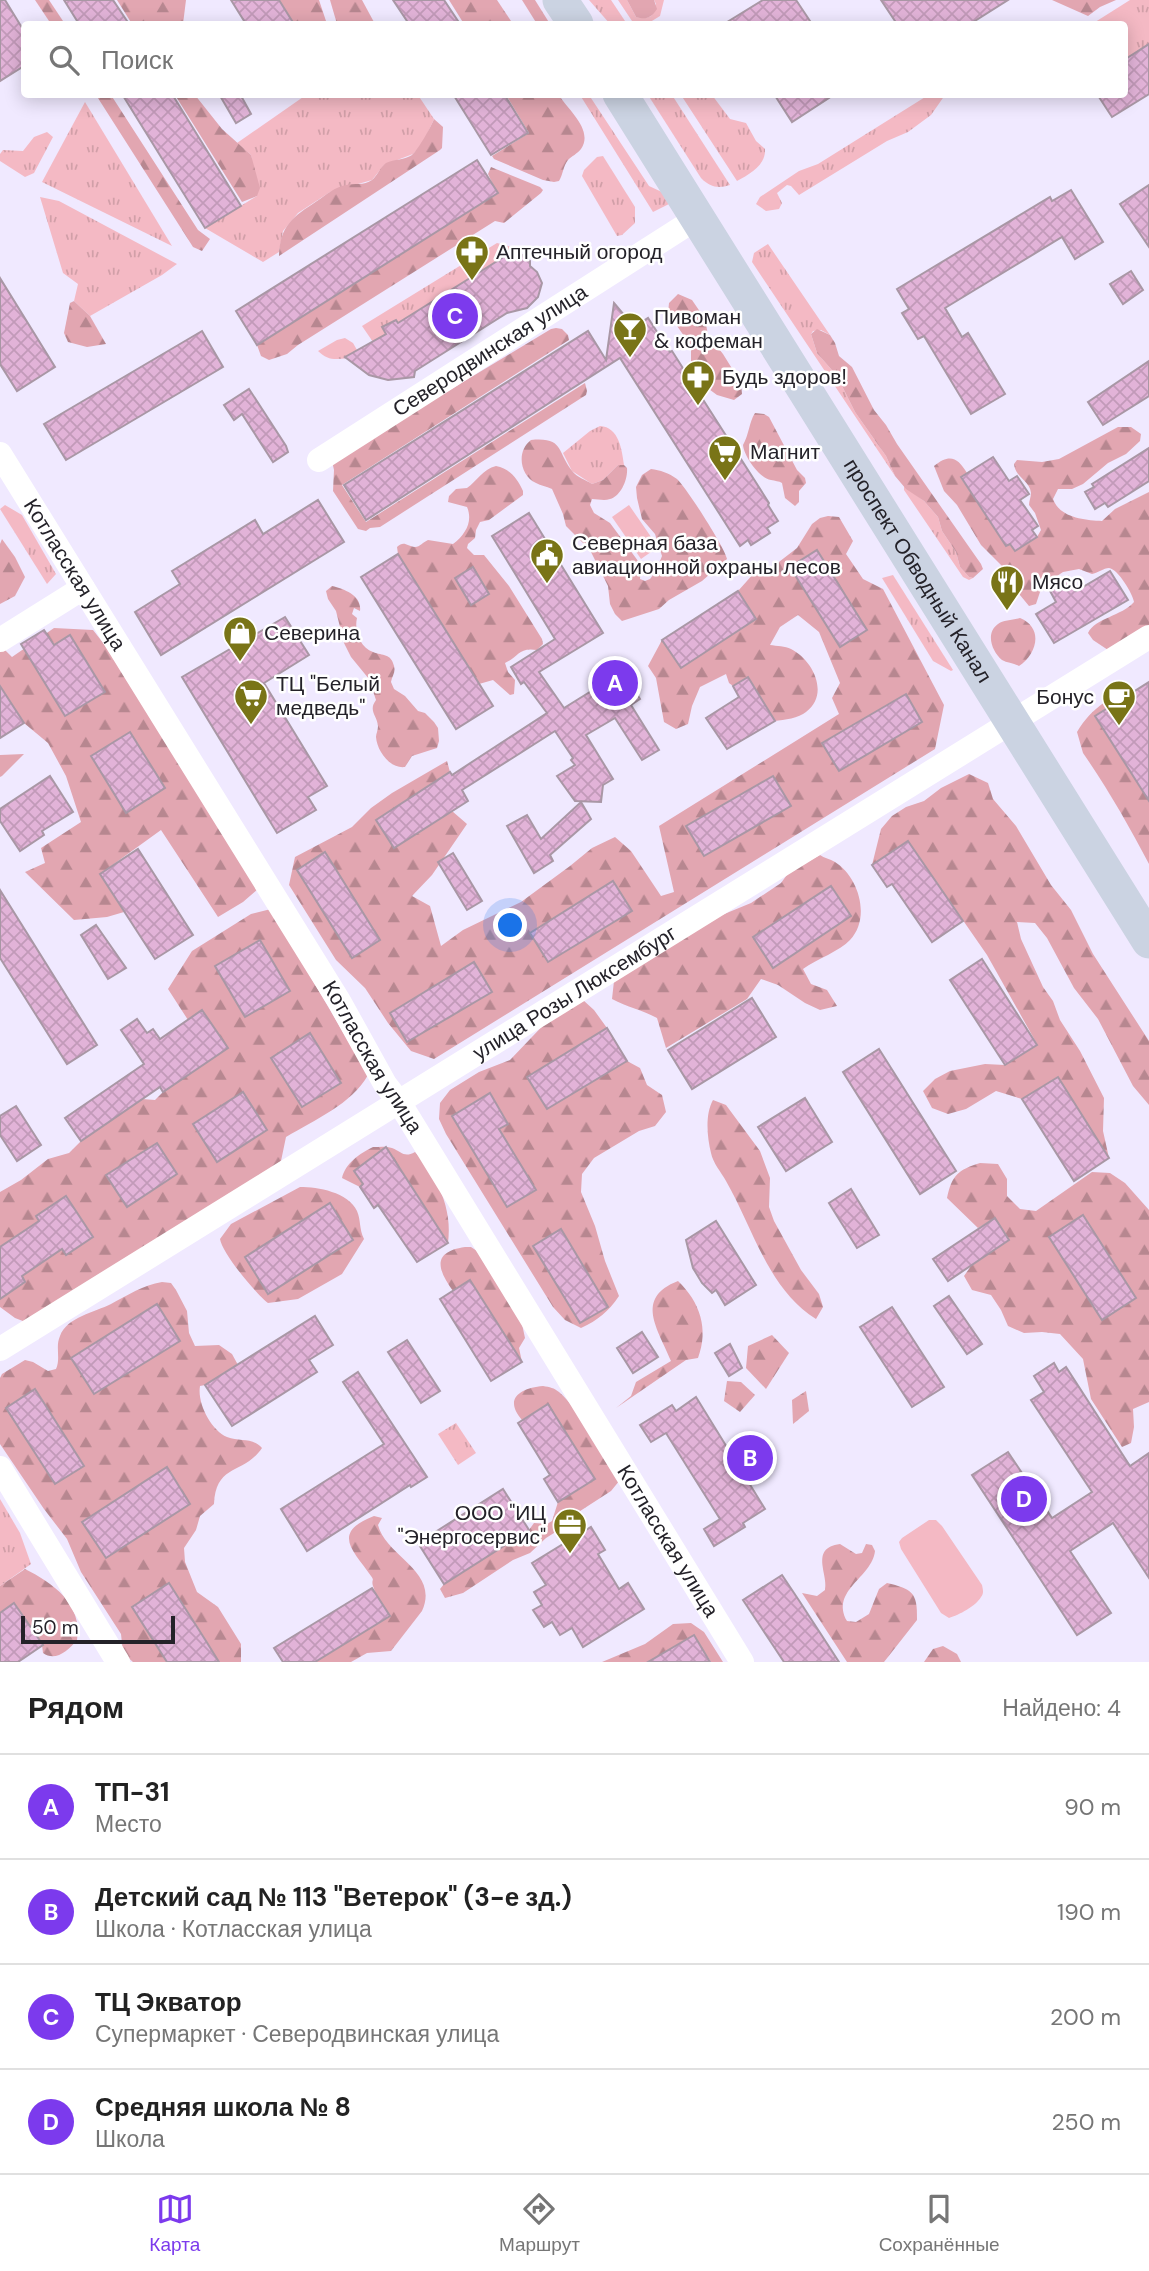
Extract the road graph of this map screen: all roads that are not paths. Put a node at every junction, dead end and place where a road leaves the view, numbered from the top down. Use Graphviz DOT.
graph roads {
  1 [pos="560,0"];
  2 [pos="574,21"];
  3 [pos="622,98"];
  4 [pos="697,218"];
  5 [pos="0,454"];
  6 [pos="319,460"];
  7 [pos="83,587"];
  8 [pos="1149,637"];
  9 [pos="0,640"];
  10 [pos="1014,722"];
  11 [pos="1149,941"];
  12 [pos="399,1102"];
  13 [pos="0,1349"];
  14 [pos="0,1468"];
  15 [pos="118,1662"];
  16 [pos="742,1662"];
  1 -- 2 [label="main road"];
  3 -- 4 [label="main road, проспект Обводный Канал"];
  4 -- 6 [label="street, Северодвинская улица"];
  4 -- 10 [label="main road, проспект Обводный Канал"];
  5 -- 7 [label="street, Котласская улица"];
  7 -- 9 [label="street"];
  7 -- 12 [label="street, Котласская улица"];
  8 -- 10 [label="street, улица Розы Люксембург"];
  10 -- 11 [label="main road, проспект Обводный Канал"];
  10 -- 12 [label="street, улица Розы Люксембург"];
  12 -- 13 [label="street, улица Розы Люксембург"];
  12 -- 16 [label="street, Котласская улица"];
  14 -- 15 [label="street"];
}
